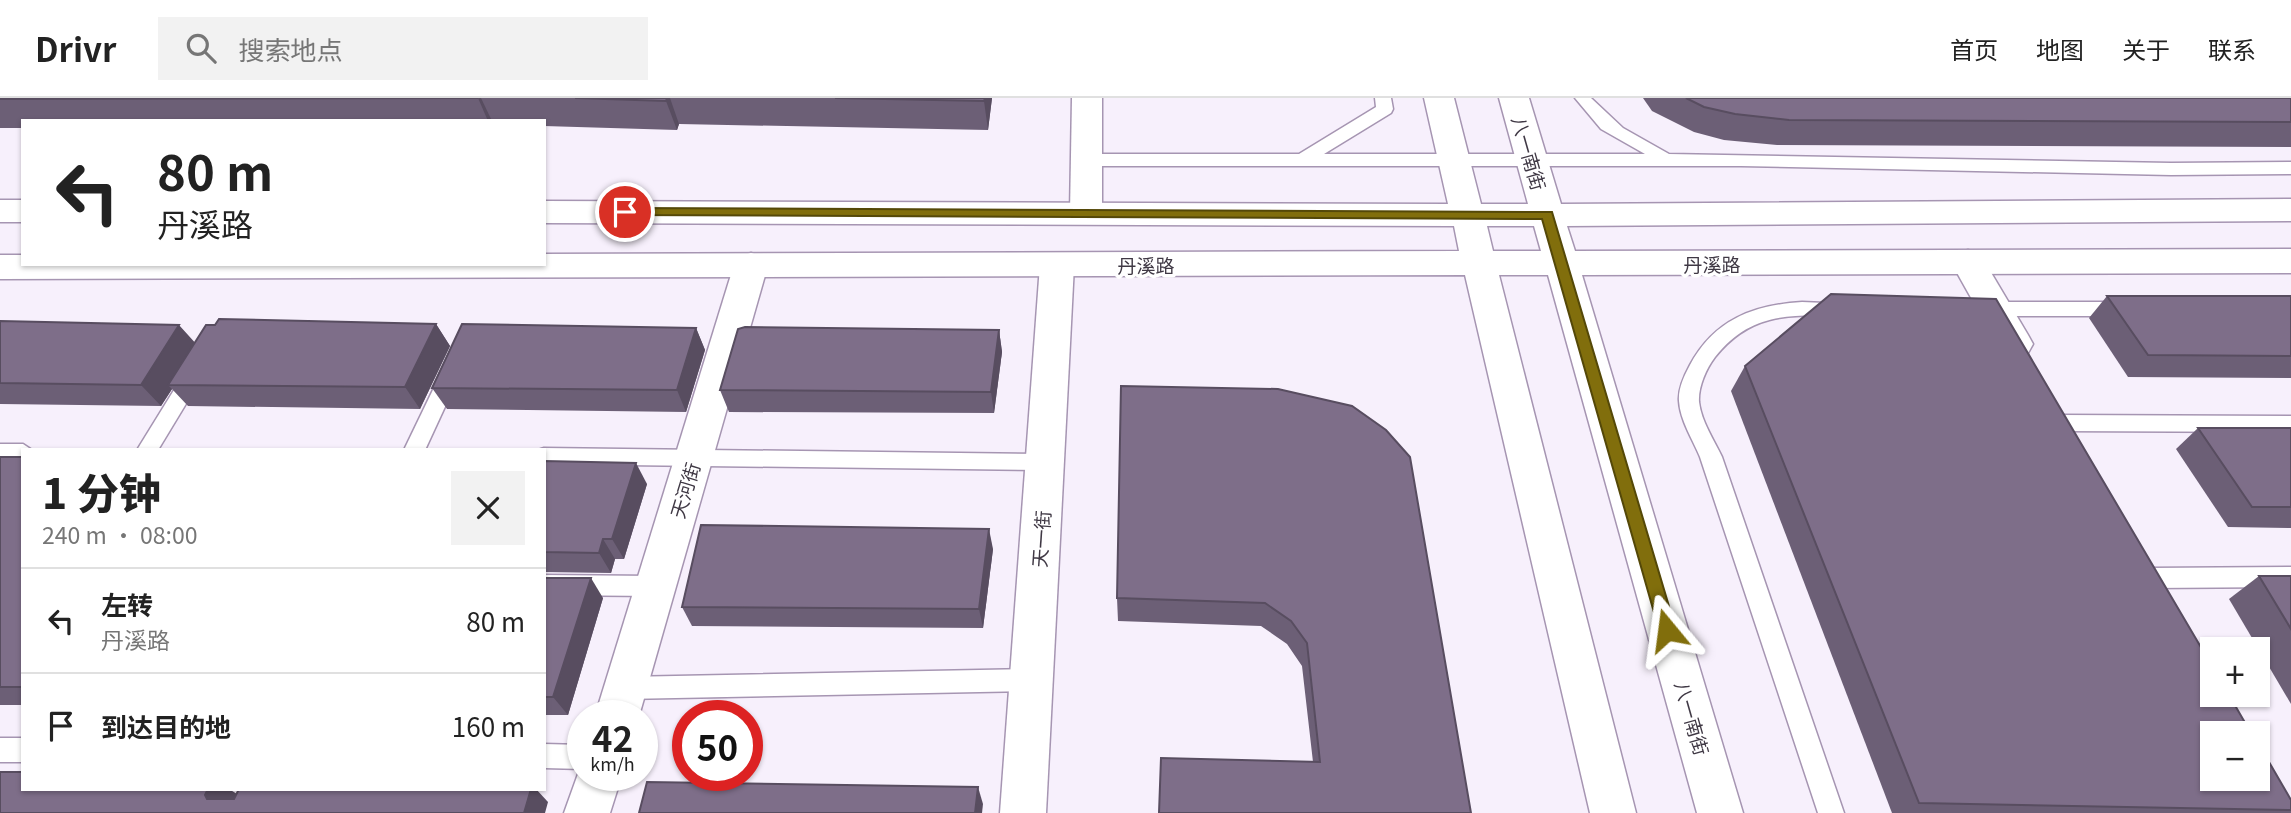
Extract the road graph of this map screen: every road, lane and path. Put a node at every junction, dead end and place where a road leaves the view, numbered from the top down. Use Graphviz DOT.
graph roads {
  1 [pos="1087,98"];
  2 [pos="1383,98"];
  3 [pos="1439,98"];
  4 [pos="1514,98"];
  5 [pos="1583,98"];
  6 [pos="1302,159"];
  7 [pos="1087,160"];
  8 [pos="1454,160"];
  9 [pos="1532,160"];
  10 [pos="1672,160"];
  11 [pos="2291,168"];
  12 [pos="2291,210"];
  13 [pos="0,211"];
  14 [pos="21,211"];
  15 [pos="546,212"];
  16 [pos="1086,213"];
  17 [pos="1467,213"];
  18 [pos="1547,215"];
  19 [pos="2291,261"];
  20 [pos="1968,262"];
  21 [pos="1562,263"];
  22 [pos="1479,264"];
  23 [pos="751,265"];
  24 [pos="1057,265"];
  25 [pos="2,269"];
  26 [pos="1863,309"];
  27 [pos="1982,309"];
  28 [pos="2143,309"];
  29 [pos="461,351"];
  30 [pos="202,362"];
  31 [pos="2061,423"];
  32 [pos="2291,424"];
  33 [pos="148,448"];
  34 [pos="415,448"];
  35 [pos="0,452"];
  36 [pos="21,452"];
  37 [pos="546,456"];
  38 [pos="694,457"];
  39 [pos="2081,458"];
  40 [pos="1045,461"];
  41 [pos="2129,542"];
  42 [pos="2291,577"];
  43 [pos="2150,578"];
  44 [pos="546,585"];
  45 [pos="655,586"];
  46 [pos="2171,614"];
  47 [pos="1031,680"];
  48 [pos="622,700"];
  49 [pos="658,700"];
  50 [pos="0,750"];
  51 [pos="21,750"];
  52 [pos="546,756"];
  53 [pos="567,757"];
  54 [pos="594,791"];
  55 [pos="587,813"];
  56 [pos="1023,813"];
  57 [pos="1613,813"];
  58 [pos="1720,813"];
  59 [pos="1831,813"];
  1 -- 7 [label="main road"];
  2 -- 6 [label="lane"];
  3 -- 8 [label="main road"];
  4 -- 9 [label="main road, 八一南街"];
  5 -- 10 [label="lane"];
  6 -- 7 [label="lane"];
  6 -- 8 [label="lane"];
  7 -- 16 [label="main road"];
  8 -- 9 [label="lane"];
  8 -- 17 [label="main road"];
  9 -- 10 [label="lane"];
  9 -- 18 [label="main road, 八一南街"];
  10 -- 11 [label="lane"];
  12 -- 18 [label="main road"];
  13 -- 14 [label="main road"];
  15 -- 16 [label="main road"];
  16 -- 17 [label="main road"];
  17 -- 18 [label="main road"];
  17 -- 22 [label="main road"];
  18 -- 21 [label="main road, 八一南街"];
  19 -- 20 [label="main road, 丹溪路"];
  20 -- 21 [label="main road, 丹溪路"];
  20 -- 27 [label="main road"];
  21 -- 22 [label="main road, 丹溪路"];
  21 -- 58 [label="main road, 八一南街"];
  22 -- 24 [label="main road, 丹溪路"];
  22 -- 57 [label="main road"];
  23 -- 24 [label="main road, 丹溪路"];
  23 -- 25 [label="main road, 丹溪路"];
  23 -- 38 [label="main road, 天河街"];
  24 -- 40 [label="main road, 天一街"];
  26 -- 59 [label="lane"];
  27 -- 28 [label="lane"];
  27 -- 31 [label="main road"];
  29 -- 34 [label="lane"];
  30 -- 33 [label="lane"];
  31 -- 32 [label="lane"];
  31 -- 39 [label="main road"];
  35 -- 36 [label="lane"];
  37 -- 38 [label="lane"];
  38 -- 40 [label="lane"];
  38 -- 45 [label="main road, 天河街"];
  40 -- 47 [label="main road, 天一街"];
  41 -- 43 [label="main road"];
  42 -- 43 [label="lane"];
  43 -- 46 [label="main road"];
  44 -- 45 [label="lane"];
  45 -- 48 [label="main road, 天河街"];
  47 -- 49 [label="lane"];
  47 -- 56 [label="main road, 天一街"];
  50 -- 51 [label="lane"];
  52 -- 53 [label="lane"];
  54 -- 55 [label="main road"];
}
